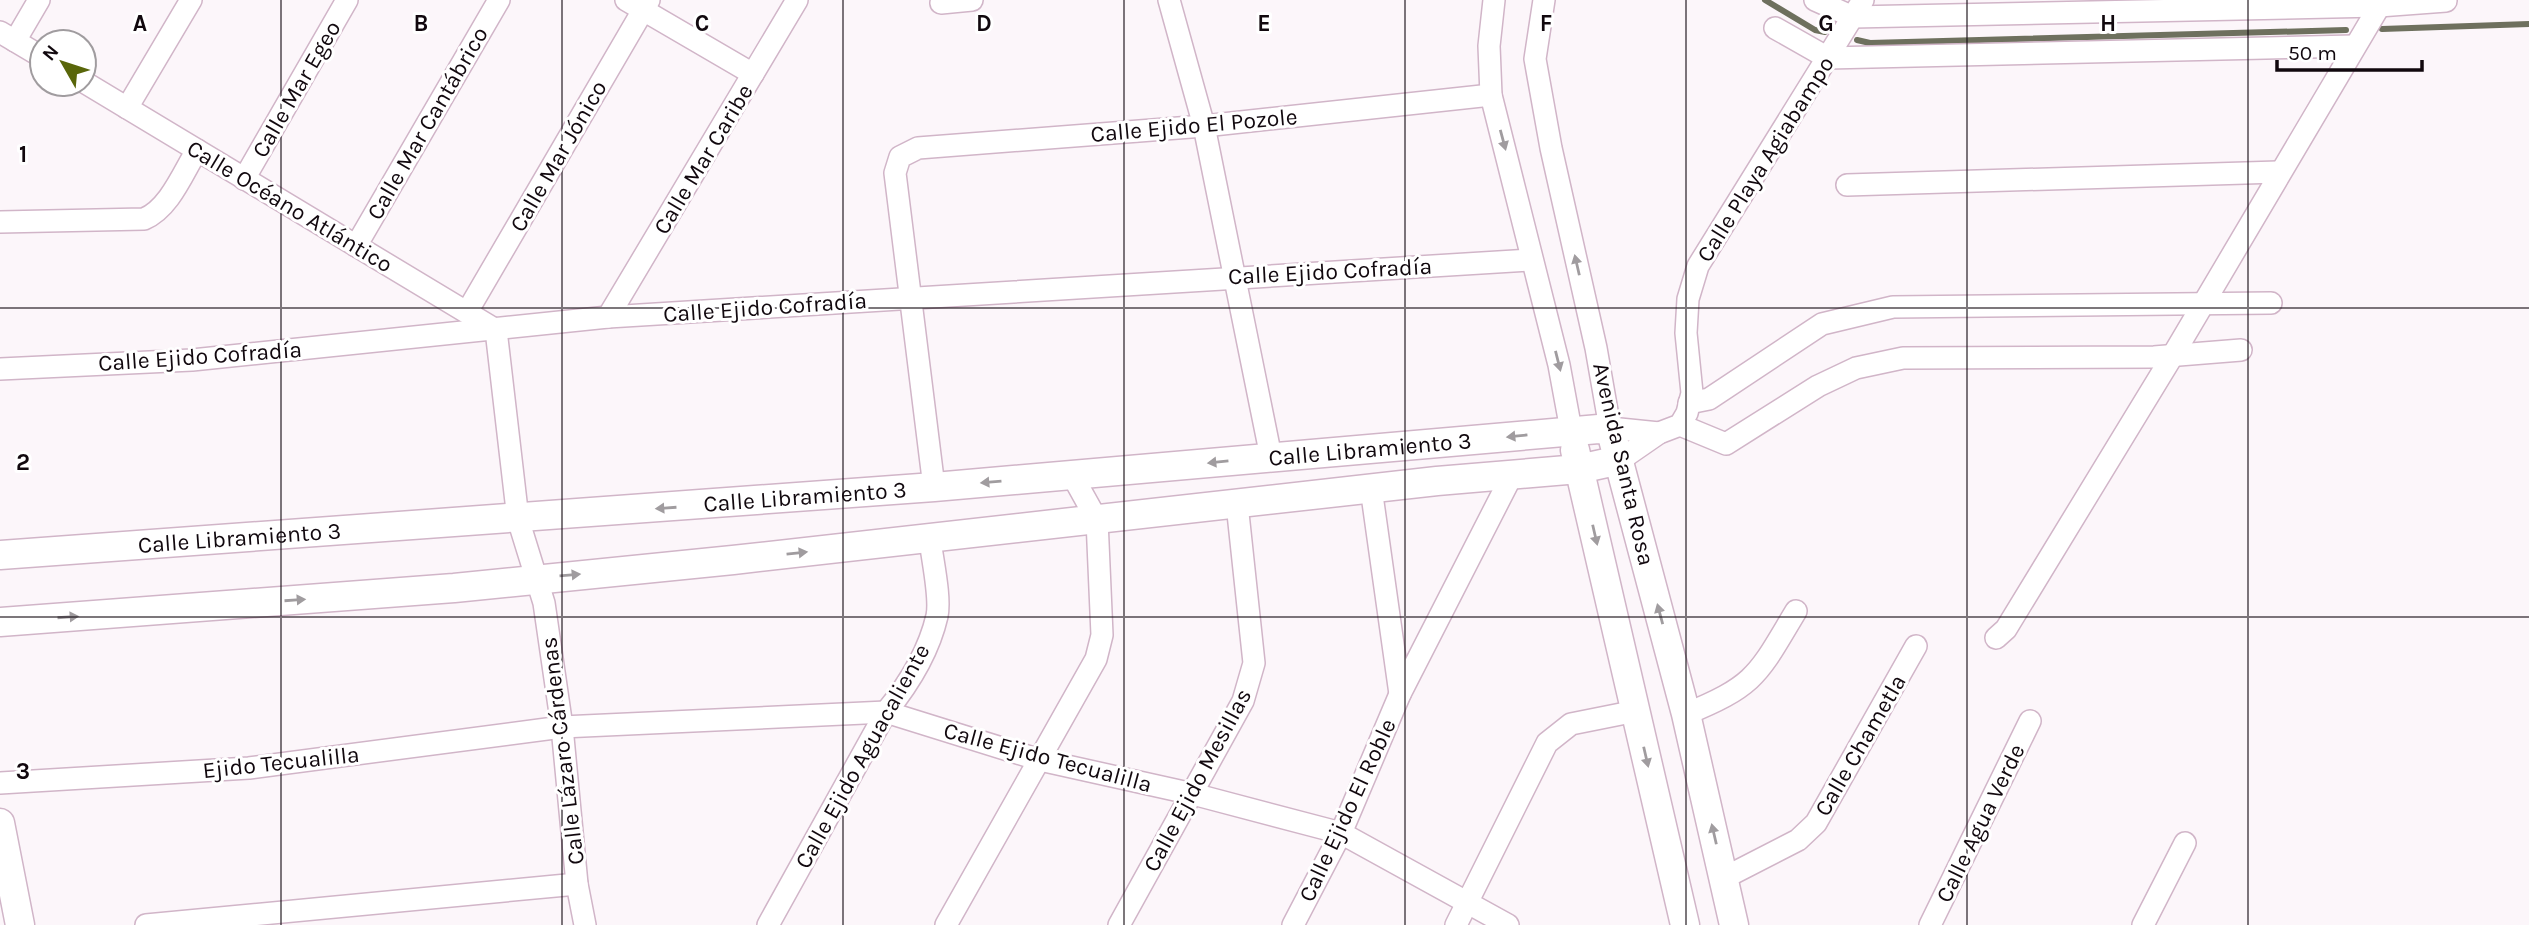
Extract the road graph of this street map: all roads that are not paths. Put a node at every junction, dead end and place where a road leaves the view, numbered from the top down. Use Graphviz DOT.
graph roads {
  1 [pos="39,0"];
  2 [pos="191,0"];
  3 [pos="348,0"];
  4 [pos="499,0"];
  5 [pos="797,0"];
  6 [pos="972,0"];
  7 [pos="1169,0"];
  8 [pos="1494,0"];
  9 [pos="1544,0"];
  10 [pos="1815,0"];
  11 [pos="2446,1"];
  12 [pos="639,3"];
  13 [pos="941,3"];
  14 [pos="2381,3"];
  15 [pos="1858,9"];
  16 [pos="1775,28"];
  17 [pos="7,37"];
  18 [pos="2354,46"];
  19 [pos="28,49"];
  20 [pos="1828,58"];
  21 [pos="753,74"];
  22 [pos="98,90"];
  23 [pos="1490,95"];
  24 [pos="127,108"];
  25 [pos="1204,126"];
  26 [pos="197,150"];
  27 [pos="2278,172"];
  28 [pos="244,179"];
  29 [pos="1847,185"];
  30 [pos="0,222"];
  31 [pos="356,246"];
  32 [pos="1530,260"];
  33 [pos="1236,277"];
  34 [pos="911,297"];
  35 [pos="2271,303"];
  36 [pos="2202,305"];
  37 [pos="467,312"];
  38 [pos="608,317"];
  39 [pos="496,330"];
  40 [pos="2241,350"];
  41 [pos="2173,355"];
  42 [pos="0,369"];
  43 [pos="1689,403"];
  44 [pos="1680,425"];
  45 [pos="1610,428"];
  46 [pos="1571,430"];
  47 [pos="1659,433"];
  48 [pos="1271,457"];
  49 [pos="1620,460"];
  50 [pos="1579,469"];
  51 [pos="1072,475"];
  52 [pos="1512,475"];
  53 [pos="934,487"];
  54 [pos="1371,488"];
  55 [pos="1237,504"];
  56 [pos="518,519"];
  57 [pos="1097,520"];
  58 [pos="930,539"];
  59 [pos="0,555"];
  60 [pos="536,578"];
  61 [pos="1796,611"];
  62 [pos="0,622"];
  63 [pos="1996,638"];
  64 [pos="1916,646"];
  65 [pos="1400,694"];
  66 [pos="1636,711"];
  67 [pos="886,712"];
  68 [pos="1686,714"];
  69 [pos="2031,721"];
  70 [pos="562,727"];
  71 [pos="1040,760"];
  72 [pos="0,783"];
  73 [pos="1193,794"];
  74 [pos="0,823"];
  75 [pos="1341,834"];
  76 [pos="2185,843"];
  77 [pos="1724,878"];
  78 [pos="577,884"];
  79 [pos="1468,903"];
  80 [pos="20,925"];
  81 [pos="146,925"];
  82 [pos="585,925"];
  83 [pos="768,925"];
  84 [pos="946,925"];
  85 [pos="1119,925"];
  86 [pos="1293,925"];
  87 [pos="1456,925"];
  88 [pos="1508,925"];
  89 [pos="1685,925"];
  90 [pos="1734,925"];
  91 [pos="1930,925"];
  92 [pos="2143,925"];
  1 -- 17 [label="street"];
  2 -- 24 [label="street"];
  3 -- 28 [label="street, Calle Mar Egeo"];
  4 -- 31 [label="street, Calle Mar Cantábrico"];
  5 -- 21 [label="street, Calle Mar Caribe"];
  6 -- 13 [label="street"];
  7 -- 25 [label="street"];
  8 -- 23 [label="street, Avenida Santa Rosa"];
  45 -- 9 [label="street, Avenida Santa Rosa, one-way"];
  10 -- 15 [label="street"];
  11 -- 14 [label="street"];
  12 -- 21 [label="street"];
  12 -- 37 [label="street, Calle Mar Jónico"];
  14 -- 15 [label="street"];
  14 -- 18 [label="street"];
  15 -- 20 [label="street, Calle Playa Agiabampo"];
  16 -- 20 [label="street"];
  17 -- 19 [label="street"];
  18 -- 20 [label="street"];
  18 -- 27 [label="street"];
  20 -- 43 [label="street, Calle Playa Agiabampo"];
  21 -- 38 [label="street, Calle Mar Caribe"];
  22 -- 24 [label="street, Calle Océano Atlántico"];
  23 -- 25 [label="street, Calle Ejido El Pozole"];
  23 -- 32 [label="street, Avenida Santa Rosa, one-way"];
  24 -- 26 [label="street, Calle Océano Atlántico"];
  25 -- 33 [label="street"];
  25 -- 34 [label="street, Calle Ejido El Pozole"];
  26 -- 28 [label="street, Calle Océano Atlántico"];
  26 -- 30 [label="street"];
  27 -- 29 [label="street"];
  27 -- 36 [label="street"];
  28 -- 31 [label="street, Calle Océano Atlántico"];
  31 -- 37 [label="street, Calle Océano Atlántico"];
  32 -- 33 [label="street, Calle Ejido Cofradía"];
  32 -- 46 [label="street, Avenida Santa Rosa, one-way"];
  33 -- 34 [label="street, Calle Ejido Cofradía"];
  33 -- 48 [label="street"];
  34 -- 38 [label="street, Calle Ejido Cofradía"];
  34 -- 53 [label="street"];
  35 -- 36 [label="street"];
  36 -- 41 [label="street"];
  36 -- 43 [label="street"];
  37 -- 39 [label="street, Calle Océano Atlántico"];
  38 -- 39 [label="street, Calle Ejido Cofradía"];
  39 -- 42 [label="street, Calle Ejido Cofradía"];
  39 -- 56 [label="street, Calle Lázaro Cárdenas"];
  40 -- 41 [label="street"];
  41 -- 44 [label="street"];
  41 -- 63 [label="street"];
  43 -- 44 [label="street, Calle Playa Agiabampo"];
  44 -- 47 [label="street"];
  45 -- 46 [label="street, Calle Libramiento 3"];
  45 -- 47 [label="street"];
  45 -- 49 [label="street, Avenida Santa Rosa"];
  46 -- 48 [label="street, Calle Libramiento 3, one-way"];
  46 -- 50 [label="street, Avenida Santa Rosa"];
  47 -- 49 [label="street"];
  48 -- 51 [label="street, Calle Libramiento 3, one-way"];
  49 -- 50 [label="street, Calle Libramiento 3"];
  68 -- 49 [label="street, Avenida Santa Rosa, one-way"];
  50 -- 52 [label="street, Calle Libramiento 3"];
  50 -- 66 [label="street, Avenida Santa Rosa, one-way"];
  51 -- 53 [label="street, Calle Libramiento 3, one-way"];
  51 -- 57 [label="street"];
  52 -- 54 [label="street, Calle Libramiento 3"];
  52 -- 65 [label="street, Calle Ejido El Roble"];
  53 -- 56 [label="street, Calle Libramiento 3, one-way"];
  54 -- 55 [label="street, Calle Libramiento 3"];
  54 -- 65 [label="street, Calle Ejido El Roble"];
  55 -- 57 [label="street, Calle Libramiento 3"];
  55 -- 73 [label="street, Calle Ejido Mesillas"];
  56 -- 59 [label="street, Calle Libramiento 3"];
  56 -- 60 [label="street, Calle Lázaro Cárdenas"];
  57 -- 58 [label="street, Calle Libramiento 3"];
  57 -- 71 [label="street"];
  60 -- 58 [label="street, Calle Libramiento 3, one-way"];
  58 -- 67 [label="street, Calle Ejido Aguacaliente"];
  62 -- 60 [label="street, Calle Libramiento 3, one-way"];
  60 -- 70 [label="street, Calle Lázaro Cárdenas"];
  61 -- 68 [label="street"];
  64 -- 77 [label="street, Calle Chametla"];
  65 -- 75 [label="street, Calle Ejido El Roble"];
  66 -- 79 [label="street"];
  66 -- 89 [label="street, Avenida Santa Rosa, one-way"];
  67 -- 70 [label="street, Calle Ejido Tecualilla"];
  67 -- 71 [label="street, Calle Ejido Tecualilla"];
  67 -- 83 [label="street, Calle Ejido Aguacaliente"];
  77 -- 68 [label="street, Avenida Santa Rosa, one-way"];
  69 -- 91 [label="street, Calle Agua Verde"];
  70 -- 72 [label="street, Ejido Tecualilla"];
  70 -- 78 [label="street, Calle Lázaro Cárdenas"];
  71 -- 73 [label="street, Calle Ejido Tecualilla"];
  71 -- 84 [label="street"];
  73 -- 75 [label="street, Calle Ejido Tecualilla"];
  73 -- 85 [label="street, Calle Ejido Mesillas"];
  74 -- 80 [label="street"];
  75 -- 79 [label="street, Calle Ejido Tecualilla"];
  75 -- 86 [label="street, Calle Ejido El Roble"];
  76 -- 92 [label="street"];
  77 -- 90 [label="street, Avenida Santa Rosa"];
  78 -- 81 [label="street"];
  78 -- 82 [label="street, Calle Lázaro Cárdenas"];
  79 -- 87 [label="street"];
  79 -- 88 [label="street, Calle Ejido Tecualilla"];
}
